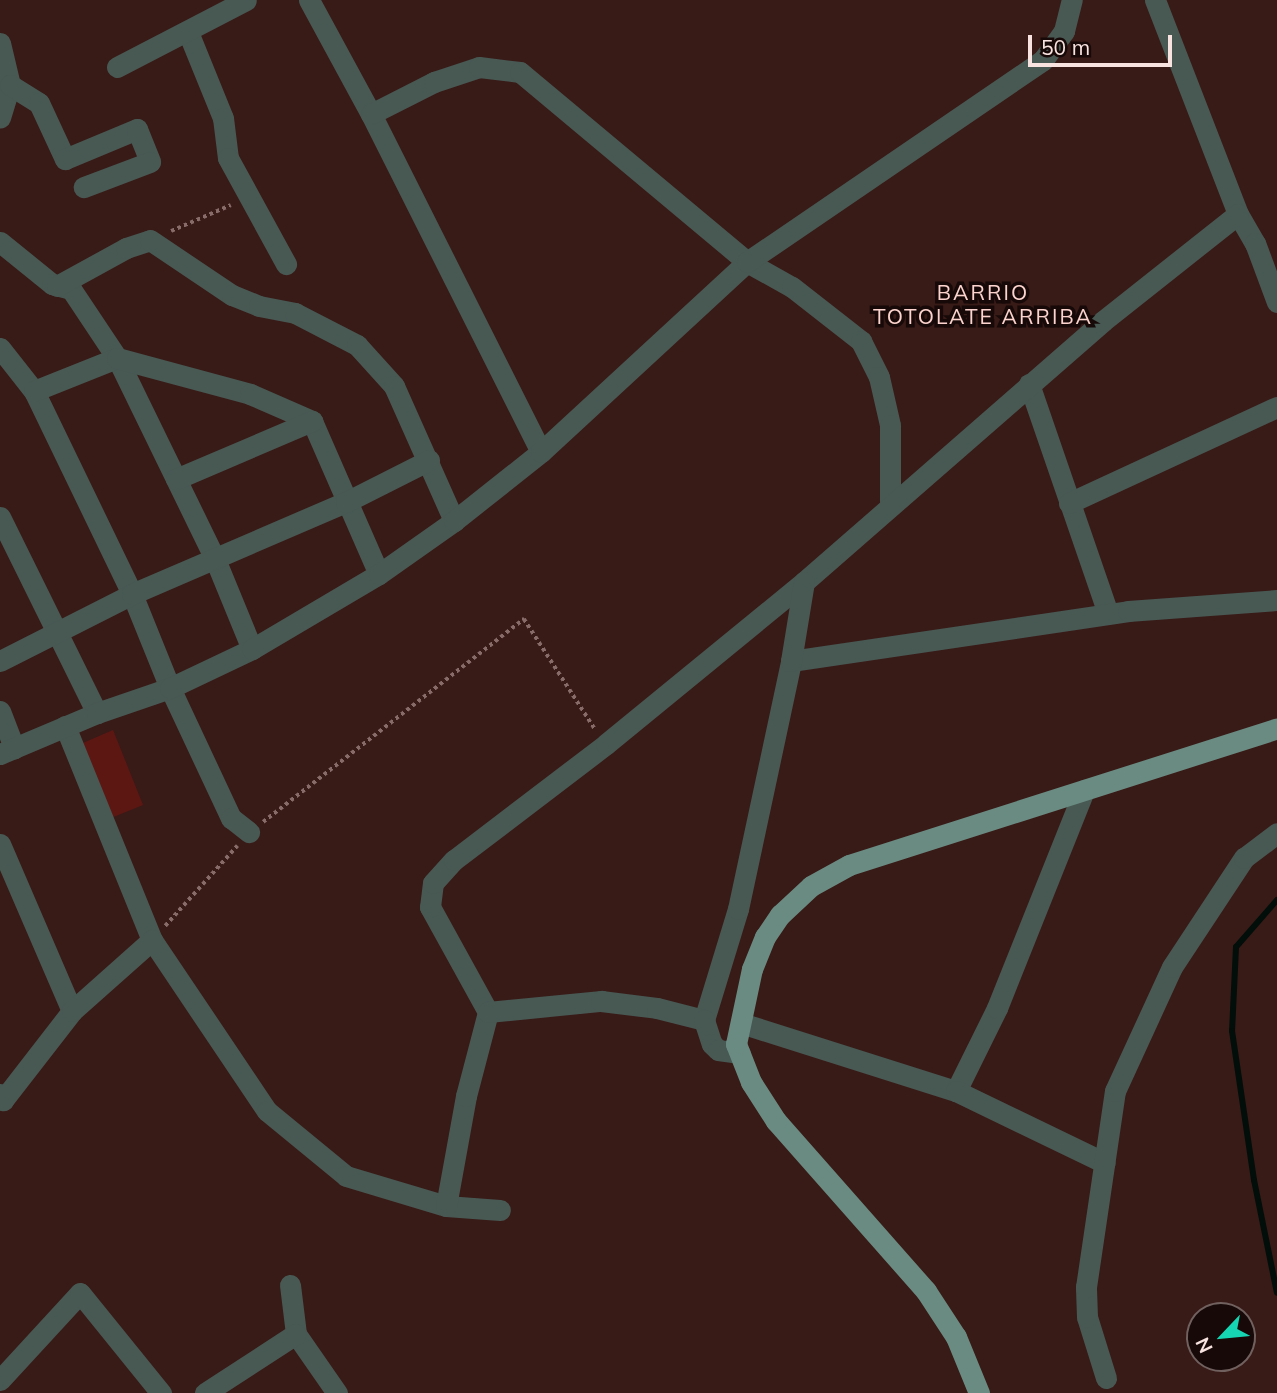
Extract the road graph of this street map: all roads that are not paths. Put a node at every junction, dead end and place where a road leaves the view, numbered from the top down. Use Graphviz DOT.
graph roads {
  1 [pos="246,0"];
  2 [pos="309,0"];
  3 [pos="1072,0"];
  4 [pos="1155,0"];
  5 [pos="211,8"];
  6 [pos="188,32"];
  7 [pos="0,43"];
  8 [pos="117,67"];
  9 [pos="10,85"];
  10 [pos="371,114"];
  11 [pos="0,118"];
  12 [pos="85,187"];
  13 [pos="1238,214"];
  14 [pos="0,242"];
  15 [pos="747,262"];
  16 [pos="286,264"];
  17 [pos="57,286"];
  18 [pos="1277,302"];
  19 [pos="0,348"];
  20 [pos="117,358"];
  21 [pos="1029,384"];
  22 [pos="34,391"];
  23 [pos="1277,407"];
  24 [pos="312,421"];
  25 [pos="541,452"];
  26 [pos="429,460"];
  27 [pos="176,479"];
  28 [pos="346,502"];
  29 [pos="1069,503"];
  30 [pos="890,505"];
  31 [pos="0,517"];
  32 [pos="454,521"];
  33 [pos="215,559"];
  34 [pos="379,574"];
  35 [pos="804,582"];
  36 [pos="132,594"];
  37 [pos="1277,600"];
  38 [pos="1108,614"];
  39 [pos="58,634"];
  40 [pos="251,649"];
  41 [pos="0,661"];
  42 [pos="791,661"];
  43 [pos="170,688"];
  44 [pos="0,711"];
  45 [pos="97,713"];
  46 [pos="65,726"];
  47 [pos="1277,728"];
  48 [pos="7,751"];
  49 [pos="1084,790"];
  50 [pos="249,832"];
  51 [pos="1277,834"];
  52 [pos="0,844"];
  53 [pos="152,940"];
  54 [pos="72,1011"];
  55 [pos="488,1012"];
  56 [pos="704,1020"];
  57 [pos="741,1023"];
  58 [pos="740,1053"];
  59 [pos="956,1091"];
  60 [pos="0,1094"];
  61 [pos="1105,1163"];
  62 [pos="446,1206"];
  63 [pos="500,1210"];
  64 [pos="290,1285"];
  65 [pos="296,1334"];
  66 [pos="1106,1378"];
  67 [pos="0,1380"];
  68 [pos="160,1393"];
  69 [pos="205,1393"];
  70 [pos="337,1393"];
  71 [pos="979,1393"];
  1 -- 5 [label="street"];
  2 -- 10 [label="street"];
  3 -- 15 [label="street"];
  4 -- 13 [label="street"];
  5 -- 6 [label="street"];
  6 -- 8 [label="street"];
  6 -- 16 [label="street"];
  7 -- 9 [label="street"];
  9 -- 11 [label="street"];
  9 -- 12 [label="street"];
  10 -- 15 [label="street"];
  10 -- 25 [label="street"];
  13 -- 18 [label="street"];
  13 -- 21 [label="street"];
  14 -- 17 [label="street"];
  15 -- 25 [label="street"];
  15 -- 30 [label="street"];
  17 -- 20 [label="street"];
  17 -- 26 [label="street"];
  19 -- 22 [label="street"];
  20 -- 22 [label="street"];
  20 -- 24 [label="street"];
  20 -- 27 [label="street"];
  21 -- 29 [label="street"];
  21 -- 30 [label="street"];
  22 -- 36 [label="street"];
  23 -- 29 [label="street"];
  24 -- 27 [label="street"];
  24 -- 28 [label="street"];
  25 -- 32 [label="street"];
  26 -- 28 [label="street"];
  26 -- 32 [label="street"];
  27 -- 33 [label="street"];
  28 -- 33 [label="street"];
  28 -- 34 [label="street"];
  29 -- 38 [label="street"];
  30 -- 35 [label="street"];
  31 -- 39 [label="street"];
  32 -- 34 [label="street"];
  33 -- 36 [label="street"];
  33 -- 40 [label="street"];
  34 -- 40 [label="street"];
  35 -- 42 [label="street"];
  35 -- 55 [label="street"];
  36 -- 39 [label="street"];
  36 -- 43 [label="street"];
  37 -- 38 [label="street"];
  38 -- 42 [label="street"];
  39 -- 41 [label="street"];
  39 -- 45 [label="street"];
  40 -- 43 [label="street"];
  42 -- 56 [label="street"];
  43 -- 45 [label="street"];
  43 -- 50 [label="street"];
  44 -- 48 [label="street"];
  45 -- 46 [label="street"];
  46 -- 48 [label="street"];
  46 -- 53 [label="street"];
  47 -- 49 [label="main road"];
  49 -- 57 [label="main road"];
  49 -- 59 [label="street"];
  51 -- 61 [label="street"];
  52 -- 54 [label="street"];
  53 -- 54 [label="street"];
  53 -- 62 [label="street"];
  54 -- 60 [label="street"];
  55 -- 56 [label="street"];
  55 -- 62 [label="street"];
  56 -- 58 [label="street"];
  57 -- 58 [label="main road"];
  57 -- 59 [label="street"];
  58 -- 71 [label="main road"];
  59 -- 61 [label="street"];
  61 -- 66 [label="street"];
  62 -- 63 [label="street"];
  64 -- 65 [label="street"];
  65 -- 69 [label="street"];
  65 -- 70 [label="street"];
  67 -- 68 [label="street"];
}
